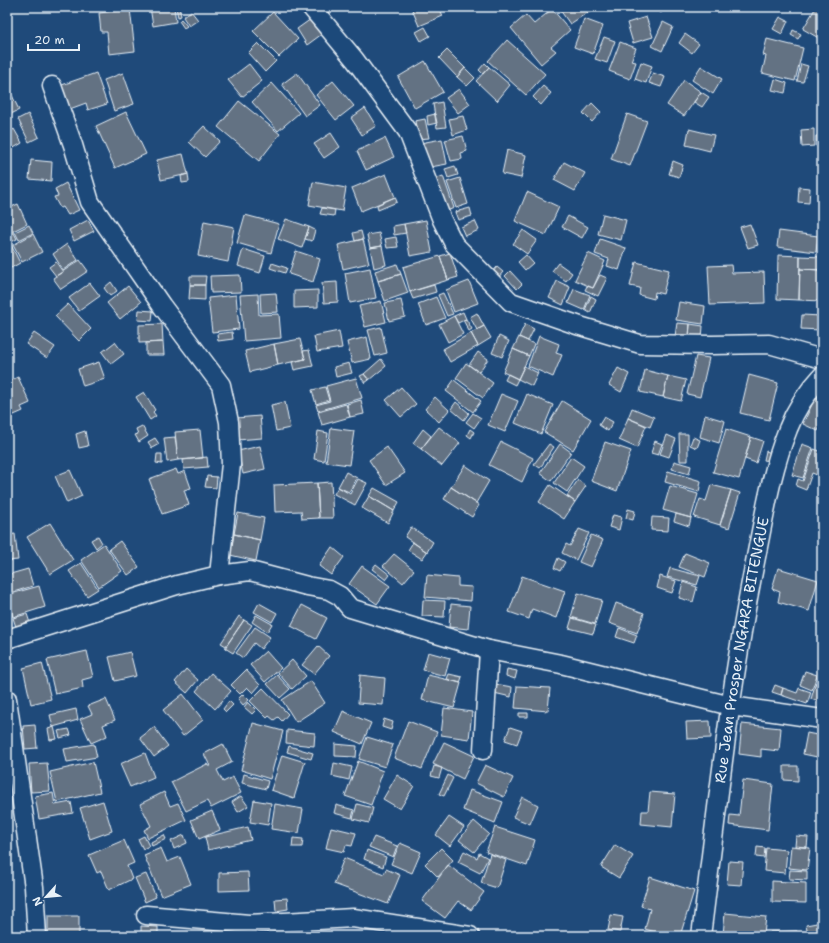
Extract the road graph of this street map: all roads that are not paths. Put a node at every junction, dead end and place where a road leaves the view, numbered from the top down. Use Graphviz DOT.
graph roads {
  1 [pos="311,7"];
  2 [pos="52,86"];
  3 [pos="822,359"];
  4 [pos="822,376"];
  5 [pos="219,575"];
  6 [pos="7,640"];
  7 [pos="488,650"];
  8 [pos="7,699"];
  9 [pos="731,706"];
  10 [pos="822,719"];
  11 [pos="483,750"];
  12 [pos="146,915"];
  13 [pos="37,936"];
  14 [pos="470,936"];
  15 [pos="701,936"];
  1 -- 3 [label="street"];
  2 -- 5 [label="street"];
  4 -- 9 [label="street, Rue Jean Prosper NGARA BITENGUE"];
  5 -- 6 [label="street"];
  5 -- 7 [label="street"];
  7 -- 9 [label="street"];
  7 -- 11 [label="street"];
  8 -- 13 [label="street"];
  9 -- 10 [label="street"];
  9 -- 15 [label="street, Rue Jean Prosper NGARA BITENGUE"];
  12 -- 14 [label="street"];
}
